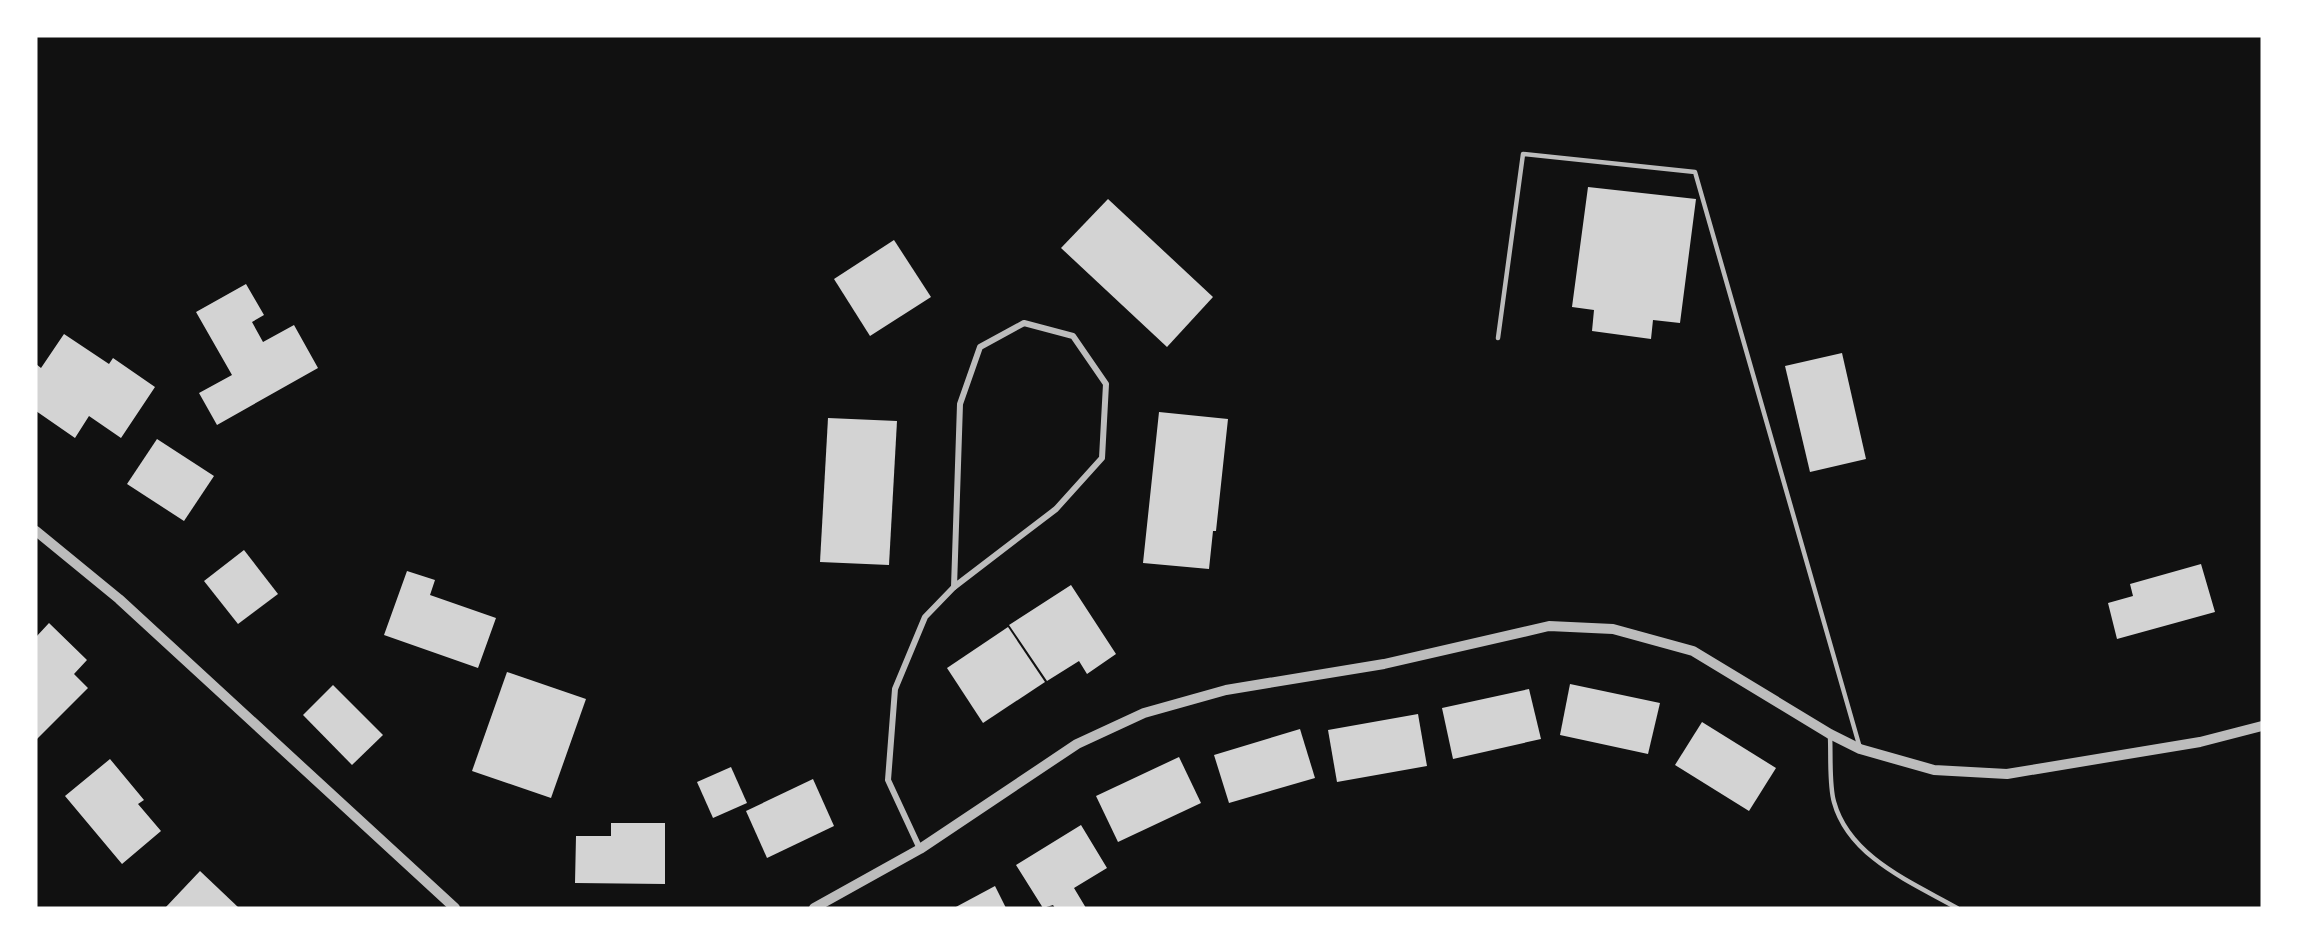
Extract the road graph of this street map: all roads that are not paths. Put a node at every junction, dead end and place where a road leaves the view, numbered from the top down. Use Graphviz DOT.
graph roads {
  1 [pos="1498,338"];
  2 [pos="36,531"];
  3 [pos="954,587"];
  4 [pos="2262,726"];
  5 [pos="1830,734"];
  6 [pos="1860,749"];
  7 [pos="920,849"];
  8 [pos="455,908"];
  9 [pos="814,908"];
  10 [pos="1957,908"];
  1 -- 6 [label="lane"];
  2 -- 8 [label="street"];
  3 -- 3 [label="street"];
  3 -- 7 [label="street"];
  4 -- 6 [label="street"];
  5 -- 6 [label="street"];
  5 -- 7 [label="street"];
  5 -- 10 [label="lane"];
  7 -- 9 [label="street"];
}
